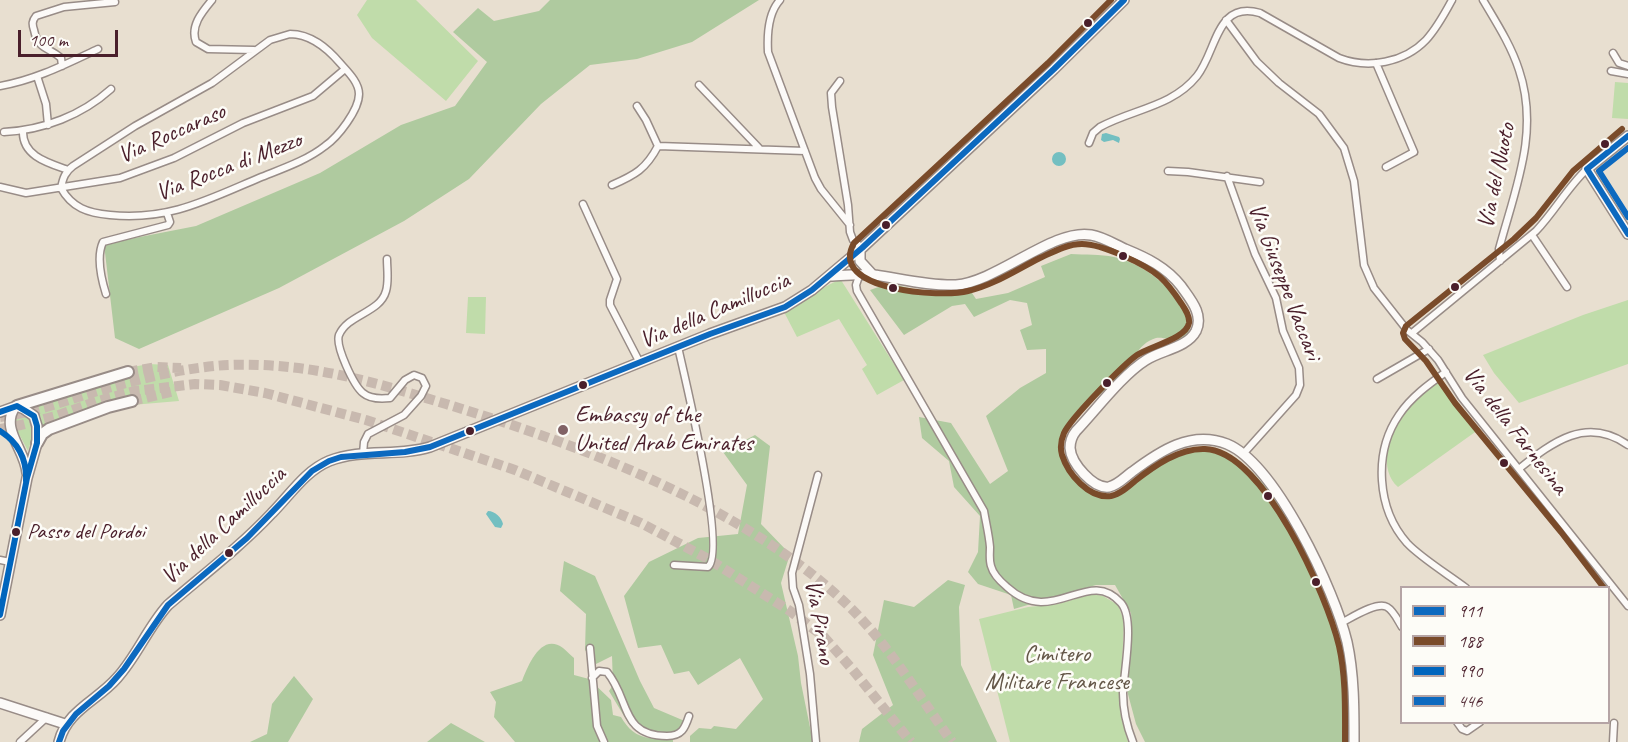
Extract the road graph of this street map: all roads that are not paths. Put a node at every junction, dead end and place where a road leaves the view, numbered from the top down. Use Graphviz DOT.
graph roads {
  1 [pos="212,0"];
  2 [pos="780,0"];
  3 [pos="1124,0"];
  4 [pos="1452,0"];
  5 [pos="1484,0"];
  6 [pos="115,2"];
  7 [pos="1226,21"];
  8 [pos="98,49"];
  9 [pos="254,50"];
  10 [pos="1613,53"];
  11 [pos="1376,63"];
  12 [pos="62,66"];
  13 [pos="1628,66"];
  14 [pos="345,69"];
  15 [pos="1611,71"];
  16 [pos="1628,74"];
  17 [pos="37,76"];
  18 [pos="840,81"];
  19 [pos="699,85"];
  20 [pos="0,86"];
  21 [pos="111,89"];
  22 [pos="637,106"];
  23 [pos="48,125"];
  24 [pos="23,131"];
  25 [pos="4,132"];
  26 [pos="1628,136"];
  27 [pos="1089,143"];
  28 [pos="658,146"];
  29 [pos="759,149"];
  30 [pos="804,151"];
  31 [pos="1386,167"];
  32 [pos="1587,169"];
  33 [pos="68,170"];
  34 [pos="1168,171"];
  35 [pos="1227,177"];
  36 [pos="1260,182"];
  37 [pos="612,185"];
  38 [pos="0,187"];
  39 [pos="61,188"];
  40 [pos="583,204"];
  41 [pos="167,213"];
  42 [pos="850,225"];
  43 [pos="1628,234"];
  44 [pos="1532,235"];
  45 [pos="861,249"];
  46 [pos="387,259"];
  47 [pos="1500,261"];
  48 [pos="872,274"];
  49 [pos="830,276"];
  50 [pos="859,276"];
  51 [pos="1567,287"];
  52 [pos="106,294"];
  53 [pos="1412,333"];
  54 [pos="678,347"];
  55 [pos="1429,349"];
  56 [pos="640,363"];
  57 [pos="128,372"];
  58 [pos="1446,372"];
  59 [pos="1377,379"];
  60 [pos="132,401"];
  61 [pos="16,407"];
  62 [pos="0,412"];
  63 [pos="0,431"];
  64 [pos="11,438"];
  65 [pos="37,443"];
  66 [pos="1628,445"];
  67 [pos="21,453"];
  68 [pos="1244,453"];
  69 [pos="34,454"];
  70 [pos="363,454"];
  71 [pos="1520,468"];
  72 [pos="818,475"];
  73 [pos="27,478"];
  74 [pos="0,560"];
  75 [pos="10,561"];
  76 [pos="674,565"];
  77 [pos="1463,586"];
  78 [pos="1628,606"];
  79 [pos="0,615"];
  80 [pos="1341,623"];
  81 [pos="1400,625"];
  82 [pos="590,648"];
  83 [pos="592,678"];
  84 [pos="0,703"];
  85 [pos="689,716"];
  86 [pos="47,717"];
  87 [pos="65,723"];
  88 [pos="1614,723"];
  89 [pos="1457,724"];
  90 [pos="1478,724"];
  91 [pos="20,742"];
  92 [pos="59,742"];
  93 [pos="604,742"];
  94 [pos="816,742"];
  95 [pos="1133,742"];
  96 [pos="1354,742"];
  97 [pos="1613,742"];
  1 -- 9 [label="street"];
  2 -- 30 [label="street"];
  3 -- 45 [label="street, Via della Camilluccia"];
  4 -- 11 [label="street"];
  5 -- 47 [label="street, Via del Nuoto"];
  6 -- 12 [label="street"];
  7 -- 11 [label="street"];
  7 -- 27 [label="street"];
  7 -- 53 [label="street"];
  8 -- 12 [label="street"];
  9 -- 14 [label="street"];
  9 -- 33 [label="street"];
  10 -- 13 [label="street"];
  11 -- 31 [label="street"];
  12 -- 17 [label="street"];
  14 -- 39 [label="street, Via Roccaraso"];
  14 -- 41 [label="street, Via Rocca di Mezzo"];
  15 -- 16 [label="street"];
  17 -- 20 [label="street"];
  17 -- 23 [label="street"];
  18 -- 42 [label="street"];
  19 -- 29 [label="street"];
  21 -- 23 [label="street"];
  22 -- 28 [label="street"];
  23 -- 24 [label="street"];
  24 -- 25 [label="street"];
  24 -- 33 [label="street"];
  26 -- 32 [label="street"];
  28 -- 29 [label="street"];
  28 -- 37 [label="street"];
  29 -- 30 [label="street"];
  30 -- 42 [label="street"];
  32 -- 43 [label="street"];
  32 -- 44 [label="street"];
  33 -- 39 [label="street"];
  34 -- 35 [label="street"];
  35 -- 36 [label="street"];
  35 -- 68 [label="street, Via Giuseppe Vaccari"];
  38 -- 39 [label="street, Via Roccaraso"];
  39 -- 41 [label="street, Via Rocca di Mezzo"];
  40 -- 56 [label="street"];
  41 -- 52 [label="street"];
  42 -- 45 [label="street"];
  44 -- 47 [label="street"];
  44 -- 51 [label="street"];
  45 -- 48 [label="street"];
  45 -- 49 [label="street, Via della Camilluccia"];
  46 -- 70 [label="street"];
  47 -- 53 [label="street"];
  48 -- 50 [label="street"];
  48 -- 68 [label="street"];
  49 -- 50 [label="street"];
  49 -- 54 [label="street, Via della Camilluccia"];
  50 -- 95 [label="street"];
  53 -- 55 [label="street"];
  54 -- 56 [label="street, Via della Camilluccia"];
  54 -- 76 [label="street"];
  55 -- 58 [label="street"];
  55 -- 59 [label="street"];
  56 -- 70 [label="street, Via della Camilluccia"];
  57 -- 61 [label="highway"];
  58 -- 71 [label="street, Via della Farnesina"];
  58 -- 77 [label="street, Via della Farnesina"];
  60 -- 65 [label="highway"];
  61 -- 62 [label="street"];
  61 -- 64 [label="street"];
  61 -- 65 [label="street"];
  63 -- 64 [label="street"];
  64 -- 67 [label="street"];
  65 -- 69 [label="street"];
  66 -- 71 [label="street"];
  67 -- 69 [label="street"];
  67 -- 73 [label="street"];
  68 -- 80 [label="street"];
  69 -- 73 [label="street"];
  70 -- 87 [label="street, Via della Camilluccia"];
  71 -- 78 [label="street, Via della Farnesina"];
  72 -- 94 [label="street, Via Pirano"];
  73 -- 75 [label="street"];
  74 -- 75 [label="street"];
  75 -- 79 [label="street"];
  80 -- 81 [label="street"];
  80 -- 96 [label="street"];
  82 -- 83 [label="street"];
  83 -- 85 [label="street"];
  83 -- 93 [label="street"];
  84 -- 86 [label="street"];
  86 -- 87 [label="street"];
  86 -- 91 [label="street"];
  87 -- 92 [label="street"];
  88 -- 97 [label="street"];
  89 -- 90 [label="street"];
}
